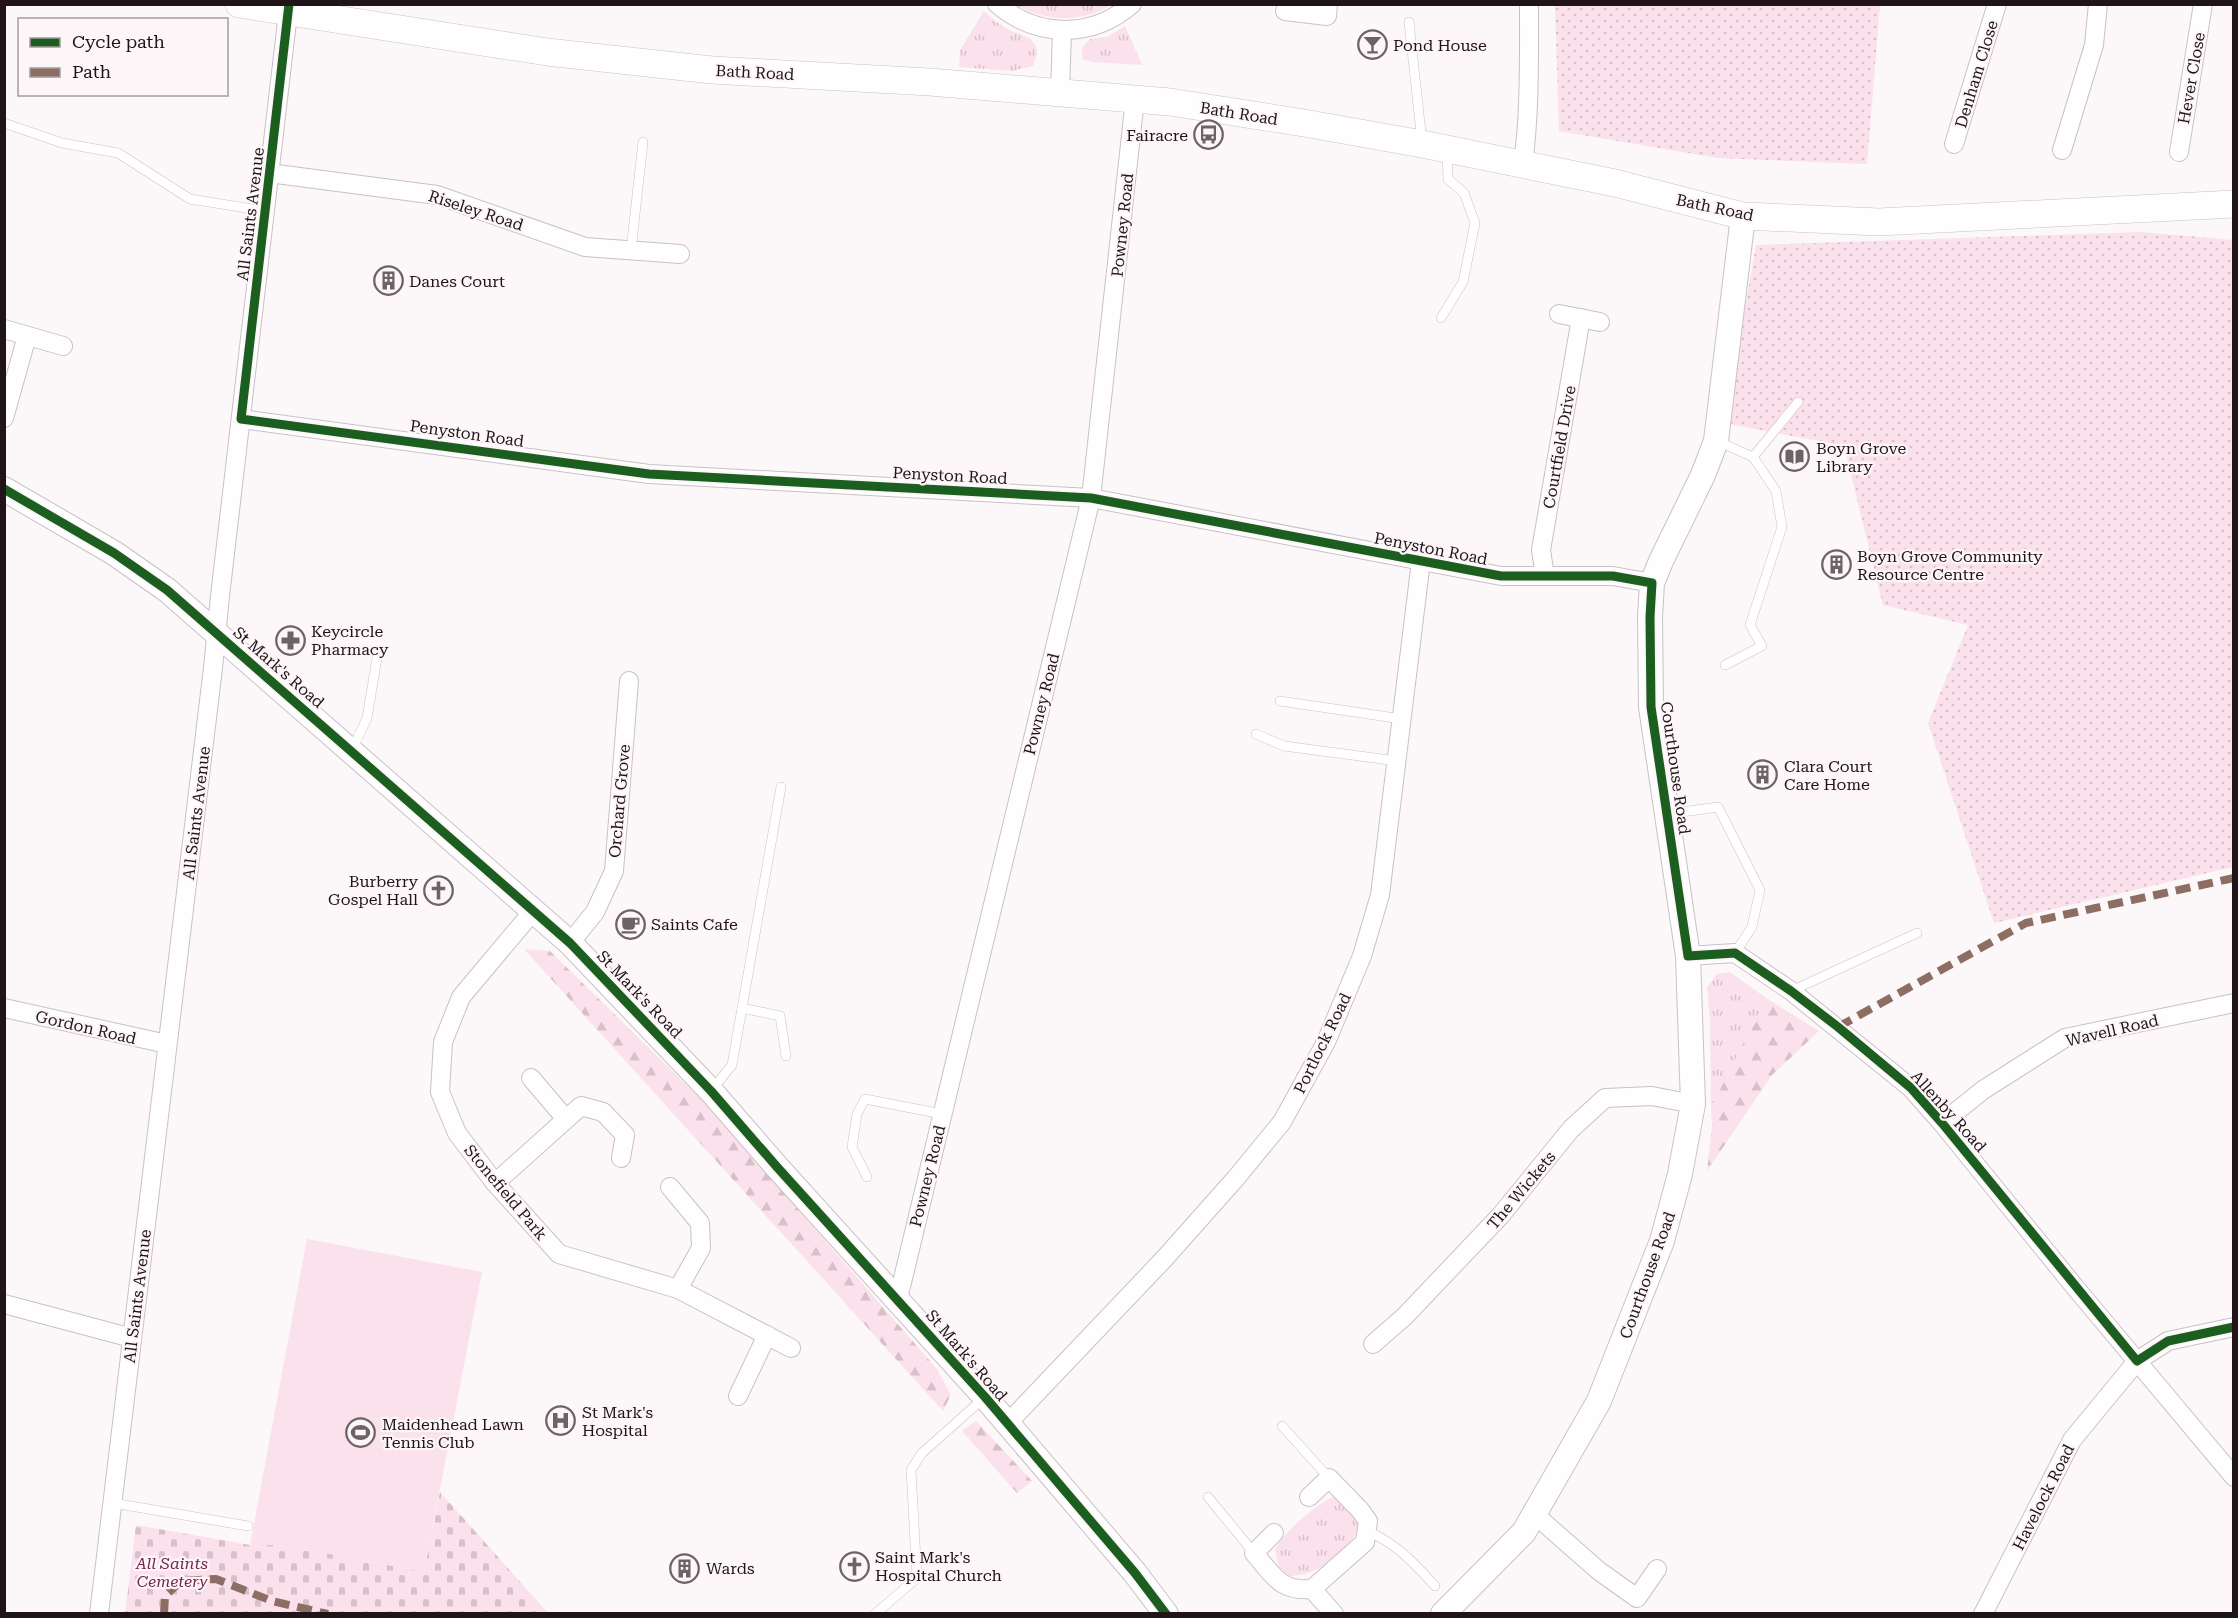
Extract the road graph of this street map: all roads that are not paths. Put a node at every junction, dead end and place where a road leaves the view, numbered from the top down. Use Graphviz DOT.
graph roads {
  1 [pos="239,4"];
  2 [pos="997,4"];
  3 [pos="1132,4"];
  4 [pos="1328,4"];
  5 [pos="1529,4"];
  6 [pos="1997,4"];
  7 [pos="2098,4"];
  8 [pos="2203,4"];
  9 [pos="289,9"];
  10 [pos="1285,11"];
  11 [pos="1408,22"];
  12 [pos="1062,32"];
  13 [pos="1060,93"];
  14 [pos="1135,99"];
  15 [pos="4,123"];
  16 [pos="643,142"];
  17 [pos="1954,144"];
  18 [pos="1435,147"];
  19 [pos="2062,150"];
  20 [pos="2179,152"];
  21 [pos="1523,165"];
  22 [pos="269,173"];
  23 [pos="2234,204"];
  24 [pos="265,211"];
  25 [pos="1743,216"];
  26 [pos="631,250"];
  27 [pos="680,254"];
  28 [pos="1559,314"];
  29 [pos="1441,318"];
  30 [pos="1581,318"];
  31 [pos="1600,322"];
  32 [pos="4,329"];
  33 [pos="27,336"];
  34 [pos="63,345"];
  35 [pos="1798,402"];
  36 [pos="4,418"];
  37 [pos="241,419"];
  38 [pos="1716,441"];
  39 [pos="1753,457"];
  40 [pos="4,489"];
  41 [pos="1091,498"];
  42 [pos="1421,561"];
  43 [pos="1545,576"];
  44 [pos="1652,583"];
  45 [pos="216,633"];
  46 [pos="378,652"];
  47 [pos="1725,665"];
  48 [pos="629,681"];
  49 [pos="1280,701"];
  50 [pos="1402,720"];
  51 [pos="1256,734"];
  52 [pos="352,750"];
  53 [pos="1397,761"];
  54 [pos="781,788"];
  55 [pos="1667,814"];
  56 [pos="534,910"];
  57 [pos="1917,933"];
  58 [pos="570,943"];
  59 [pos="1735,953"];
  60 [pos="1688,956"];
  61 [pos="1791,991"];
  62 [pos="2234,1003"];
  63 [pos="4,1008"];
  64 [pos="742,1008"];
  65 [pos="167,1044"];
  66 [pos="786,1056"];
  67 [pos="531,1078"];
  68 [pos="711,1091"];
  69 [pos="1693,1104"];
  70 [pos="942,1114"];
  71 [pos="565,1118"];
  72 [pos="1942,1123"];
  73 [pos="621,1158"];
  74 [pos="867,1177"];
  75 [pos="495,1183"];
  76 [pos="670,1187"];
  77 [pos="678,1289"];
  78 [pos="898,1299"];
  79 [pos="4,1304"];
  80 [pos="2234,1327"];
  81 [pos="767,1335"];
  82 [pos="132,1338"];
  83 [pos="1373,1344"];
  84 [pos="791,1348"];
  85 [pos="2137,1361"];
  86 [pos="738,1396"];
  87 [pos="985,1397"];
  88 [pos="1007,1424"];
  89 [pos="1282,1426"];
  90 [pos="2234,1477"];
  91 [pos="1329,1478"];
  92 [pos="1208,1497"];
  93 [pos="1309,1497"];
  94 [pos="113,1503"];
  95 [pos="1534,1514"];
  96 [pos="248,1526"];
  97 [pos="1368,1531"];
  98 [pos="1274,1533"];
  99 [pos="1254,1553"];
  100 [pos="1657,1569"];
  101 [pos="1435,1586"];
  102 [pos="1312,1589"];
  103 [pos="99,1614"];
  104 [pos="875,1614"];
  105 [pos="1166,1614"];
  106 [pos="1334,1614"];
  107 [pos="1443,1614"];
  108 [pos="1983,1614"];
  1 -- 9 [label="main road, Bath Road"];
  2 -- 12 [label="street"];
  3 -- 12 [label="street"];
  4 -- 10 [label="street"];
  5 -- 21 [label="street"];
  6 -- 17 [label="street, Denham Close"];
  7 -- 19 [label="street"];
  8 -- 20 [label="street, Hever Close"];
  9 -- 13 [label="main road, Bath Road"];
  9 -- 22 [label="street, All Saints Avenue"];
  11 -- 18 [label="lane"];
  12 -- 13 [label="street"];
  13 -- 14 [label="main road, Bath Road"];
  14 -- 18 [label="main road, Bath Road"];
  14 -- 41 [label="street, Powney Road"];
  15 -- 24 [label="lane"];
  16 -- 26 [label="lane"];
  18 -- 21 [label="main road, Bath Road"];
  18 -- 29 [label="lane"];
  21 -- 25 [label="main road, Bath Road"];
  22 -- 24 [label="street, All Saints Avenue"];
  22 -- 26 [label="street, Riseley Road"];
  23 -- 25 [label="main road, Bath Road"];
  24 -- 37 [label="street, All Saints Avenue"];
  25 -- 38 [label="street, Courthouse Road"];
  26 -- 27 [label="street, Riseley Road"];
  28 -- 30 [label="street"];
  30 -- 31 [label="street"];
  30 -- 43 [label="street, Courtfield Drive"];
  32 -- 33 [label="street"];
  33 -- 34 [label="street"];
  33 -- 36 [label="street"];
  35 -- 39 [label="lane"];
  37 -- 41 [label="street, Penyston Road"];
  37 -- 45 [label="street, All Saints Avenue"];
  38 -- 39 [label="lane"];
  38 -- 44 [label="street, Courthouse Road"];
  39 -- 47 [label="lane"];
  40 -- 45 [label="street, St Mark's Road"];
  41 -- 42 [label="street, Penyston Road"];
  41 -- 70 [label="street, Powney Road"];
  42 -- 43 [label="street, Penyston Road"];
  42 -- 50 [label="street, Portlock Road"];
  43 -- 44 [label="street, Penyston Road"];
  44 -- 55 [label="street, Courthouse Road"];
  45 -- 52 [label="street, St Mark's Road"];
  45 -- 65 [label="street, All Saints Avenue"];
  46 -- 52 [label="lane"];
  48 -- 58 [label="street, Orchard Grove"];
  49 -- 50 [label="lane"];
  50 -- 53 [label="street, Portlock Road"];
  51 -- 53 [label="lane"];
  52 -- 56 [label="street, St Mark's Road"];
  53 -- 88 [label="street, Portlock Road"];
  54 -- 64 [label="lane"];
  55 -- 59 [label="lane"];
  55 -- 60 [label="street, Courthouse Road"];
  56 -- 58 [label="street, St Mark's Road"];
  56 -- 75 [label="street, Stonefield Park"];
  57 -- 61 [label="lane"];
  58 -- 68 [label="street, St Mark's Road"];
  59 -- 60 [label="street"];
  59 -- 61 [label="street, Allenby Road"];
  60 -- 69 [label="street, Courthouse Road"];
  61 -- 72 [label="street, Allenby Road"];
  62 -- 72 [label="street, Wavell Road"];
  63 -- 65 [label="street, Gordon Road"];
  64 -- 66 [label="lane"];
  64 -- 68 [label="lane"];
  65 -- 82 [label="street, All Saints Avenue"];
  67 -- 71 [label="street"];
  68 -- 78 [label="street, St Mark's Road"];
  69 -- 83 [label="street, The Wickets"];
  69 -- 95 [label="street, Courthouse Road"];
  70 -- 74 [label="lane"];
  70 -- 78 [label="street, Powney Road"];
  71 -- 73 [label="street"];
  71 -- 75 [label="street"];
  72 -- 85 [label="street, Allenby Road"];
  75 -- 77 [label="street, Stonefield Park"];
  76 -- 77 [label="street"];
  77 -- 81 [label="street, Stonefield Park"];
  78 -- 87 [label="street, St Mark's Road"];
  79 -- 82 [label="street"];
  80 -- 85 [label="street, Havelock Road"];
  81 -- 84 [label="street, Stonefield Park"];
  81 -- 86 [label="street"];
  82 -- 94 [label="street, All Saints Avenue"];
  85 -- 90 [label="street, Allenby Road"];
  85 -- 108 [label="street, Havelock Road"];
  87 -- 88 [label="street, St Mark's Road"];
  87 -- 104 [label="lane"];
  88 -- 105 [label="street, St Mark's Road"];
  89 -- 91 [label="lane"];
  91 -- 93 [label="street"];
  91 -- 97 [label="street"];
  92 -- 99 [label="lane"];
  94 -- 96 [label="lane"];
  94 -- 103 [label="street, All Saints Avenue"];
  95 -- 100 [label="street"];
  95 -- 107 [label="street, Courthouse Road"];
  97 -- 101 [label="lane"];
  97 -- 102 [label="street"];
  98 -- 99 [label="street"];
  99 -- 102 [label="street"];
  102 -- 106 [label="street"];
}
